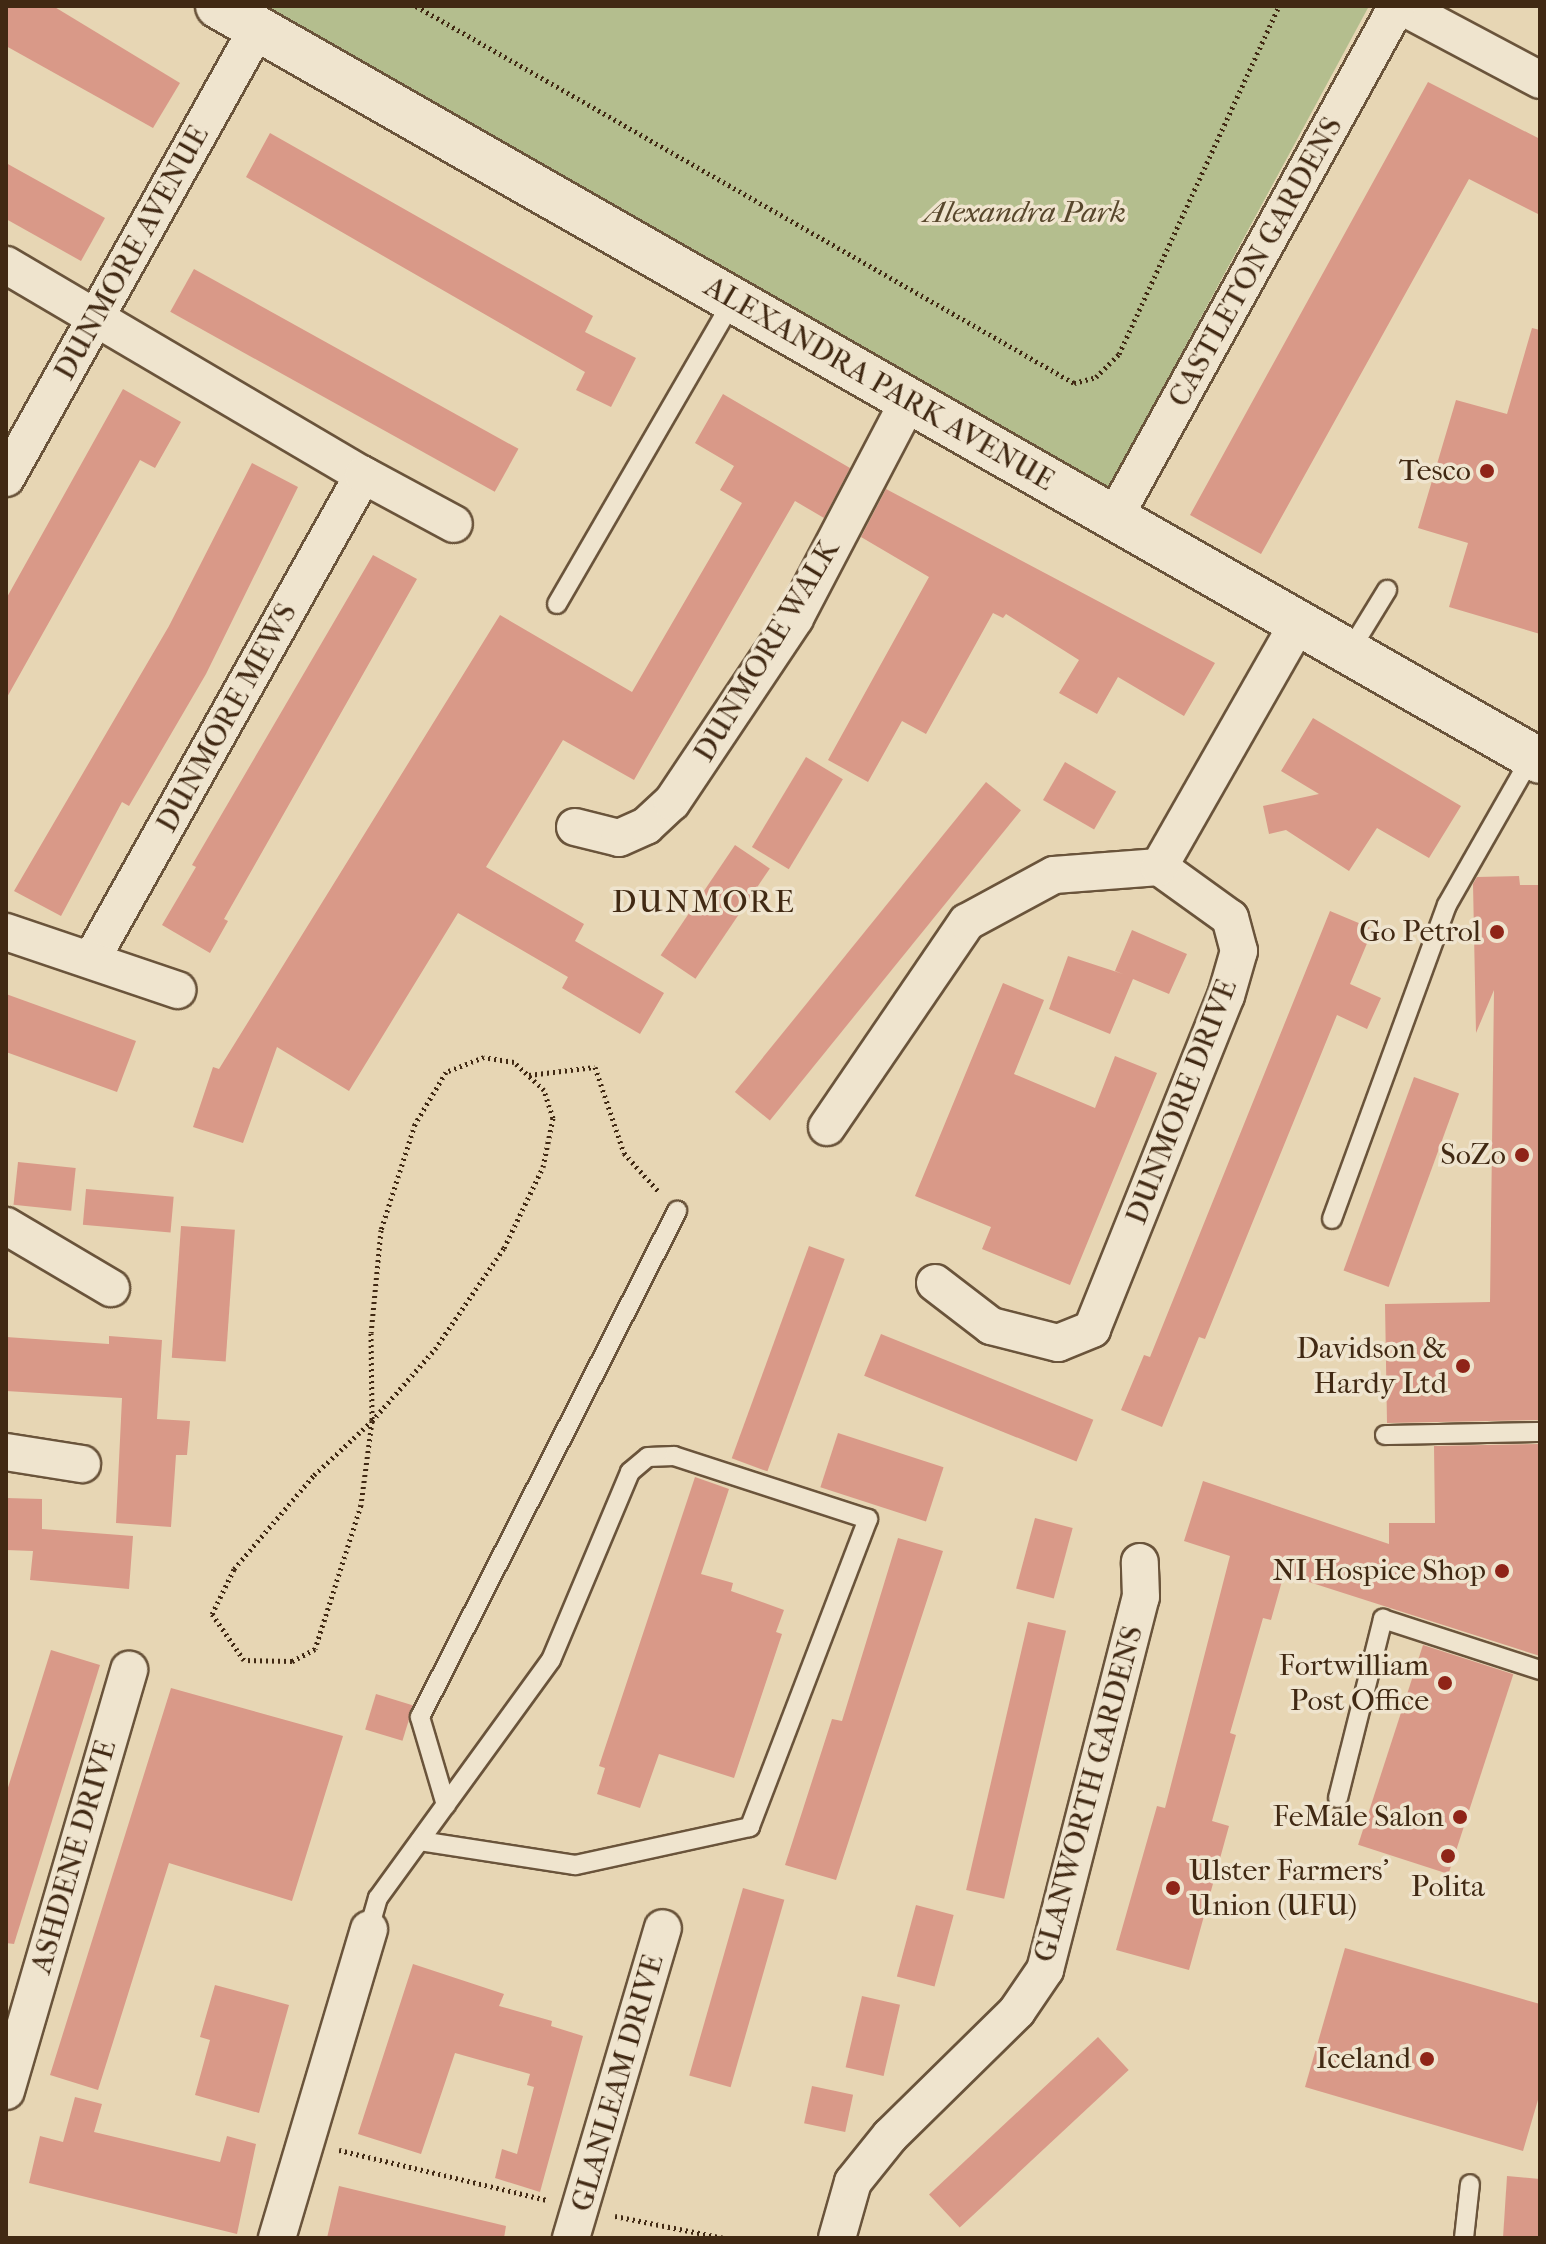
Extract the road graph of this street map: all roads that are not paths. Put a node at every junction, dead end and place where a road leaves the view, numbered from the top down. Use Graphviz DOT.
graph roads {
  1 [pos="218,6"];
  2 [pos="1399,6"];
  3 [pos="257,29"];
  4 [pos="1540,80"];
  5 [pos="6,265"];
  6 [pos="733,300"];
  7 [pos="96,319"];
  8 [pos="909,400"];
  9 [pos="363,475"];
  10 [pos="6,478"];
  11 [pos="1114,518"];
  12 [pos="454,524"];
  13 [pos="1387,590"];
  14 [pos="557,604"];
  15 [pos="1298,623"];
  16 [pos="1349,652"];
  17 [pos="1536,758"];
  18 [pos="575,827"];
  19 [pos="1159,867"];
  20 [pos="6,932"];
  21 [pos="91,960"];
  22 [pos="177,990"];
  23 [pos="827,1127"];
  24 [pos="677,1211"];
  25 [pos="1332,1219"];
  26 [pos="6,1226"];
  27 [pos="935,1283"];
  28 [pos="111,1288"];
  29 [pos="1540,1432"];
  30 [pos="1385,1435"];
  31 [pos="6,1452"];
  32 [pos="82,1464"];
  33 [pos="1140,1562"];
  34 [pos="129,1670"];
  35 [pos="1540,1670"];
  36 [pos="1338,1798"];
  37 [pos="446,1805"];
  38 [pos="420,1841"];
  39 [pos="663,1928"];
  40 [pos="369,1929"];
  41 [pos="6,2091"];
  42 [pos="1470,2184"];
  43 [pos="576,2223"];
  44 [pos="277,2238"];
  45 [pos="837,2238"];
  46 [pos="1464,2238"];
  1 -- 3 [label="street, ALEXANDRA PARK AVENUE"];
  2 -- 4 [label="street"];
  2 -- 11 [label="street, CASTLETON GARDENS"];
  3 -- 6 [label="street, ALEXANDRA PARK AVENUE"];
  3 -- 7 [label="street, DUNMORE AVENUE"];
  5 -- 7 [label="street"];
  6 -- 8 [label="street, ALEXANDRA PARK AVENUE"];
  6 -- 14 [label="lane"];
  7 -- 9 [label="street"];
  7 -- 10 [label="street, DUNMORE AVENUE"];
  8 -- 11 [label="street, ALEXANDRA PARK AVENUE"];
  8 -- 18 [label="street, DUNMORE WALK"];
  9 -- 12 [label="street"];
  9 -- 21 [label="street, DUNMORE MEWS"];
  11 -- 15 [label="street, ALEXANDRA PARK AVENUE"];
  13 -- 16 [label="lane"];
  15 -- 16 [label="street, ALEXANDRA PARK AVENUE"];
  15 -- 19 [label="street"];
  16 -- 17 [label="street, ALEXANDRA PARK AVENUE"];
  17 -- 25 [label="lane"];
  19 -- 23 [label="street"];
  19 -- 27 [label="street, DUNMORE DRIVE"];
  20 -- 21 [label="street"];
  21 -- 22 [label="street"];
  24 -- 37 [label="lane"];
  26 -- 28 [label="street"];
  29 -- 30 [label="lane"];
  31 -- 32 [label="street"];
  33 -- 45 [label="street, GLANWORTH GARDENS"];
  34 -- 41 [label="street, ASHDENE DRIVE"];
  35 -- 36 [label="lane"];
  37 -- 38 [label="lane"];
  37 -- 38 [label="lane"];
  38 -- 40 [label="lane"];
  39 -- 43 [label="street, GLANLEAM DRIVE"];
  40 -- 44 [label="street"];
  42 -- 46 [label="lane"];
}
